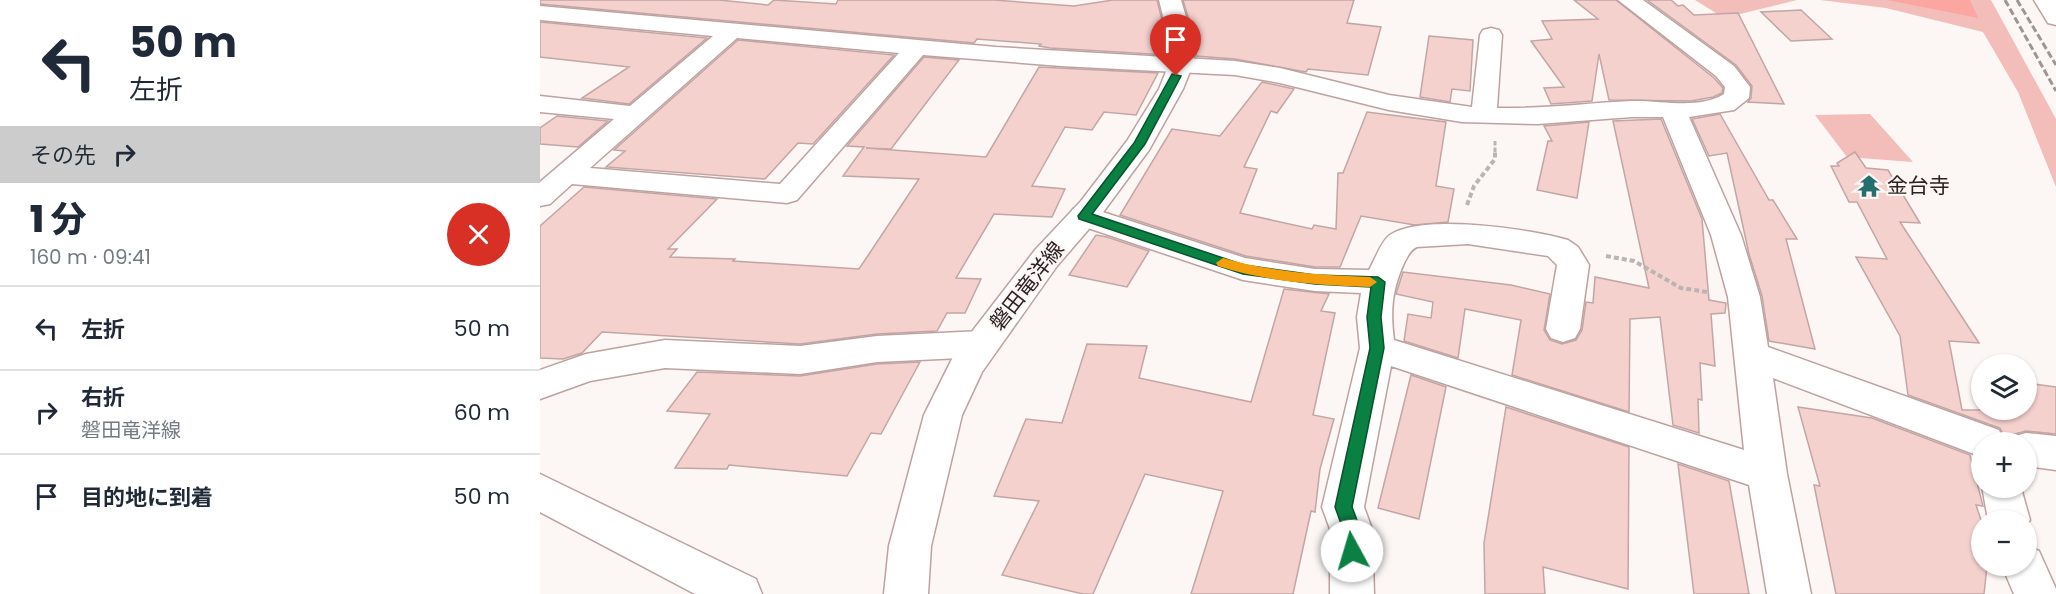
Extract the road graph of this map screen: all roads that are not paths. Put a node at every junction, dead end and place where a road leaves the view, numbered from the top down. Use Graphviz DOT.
graph roads {
  1 [pos="1170,0"];
  2 [pos="1629,0"];
  3 [pos="2045,0"];
  4 [pos="540,13"];
  5 [pos="2056,18"];
  6 [pos="733,30"];
  7 [pos="1491,35"];
  8 [pos="918,46"];
  9 [pos="1181,64"];
  10 [pos="540,104"];
  11 [pos="1672,110"];
  12 [pos="635,114"];
  13 [pos="1490,115"];
  14 [pos="566,175"];
  15 [pos="540,197"];
  16 [pos="1084,216"];
  17 [pos="1378,282"];
  18 [pos="1563,328"];
  19 [pos="982,345"];
  20 [pos="1377,348"];
  21 [pos="1751,355"];
  22 [pos="540,385"];
  23 [pos="1971,437"];
  24 [pos="2037,450"];
  25 [pos="2056,453"];
  26 [pos="1767,474"];
  27 [pos="540,492"];
  28 [pos="2028,576"];
  29 [pos="740,594"];
  30 [pos="906,594"];
  31 [pos="1352,594"];
  32 [pos="1789,594"];
  33 [pos="2036,594"];
  1 -- 9 [label="street, 磐田竜洋線"];
  2 -- 11 [label="street"];
  3 -- 5 [label="street"];
  4 -- 6 [label="street"];
  6 -- 8 [label="street"];
  6 -- 12 [label="street"];
  7 -- 13 [label="street"];
  8 -- 9 [label="street"];
  8 -- 14 [label="street"];
  9 -- 13 [label="street"];
  9 -- 16 [label="street, 磐田竜洋線"];
  10 -- 12 [label="street"];
  11 -- 13 [label="street"];
  11 -- 21 [label="street"];
  12 -- 14 [label="street"];
  14 -- 15 [label="street"];
  16 -- 17 [label="street"];
  16 -- 19 [label="street, 磐田竜洋線"];
  17 -- 18 [label="street"];
  17 -- 20 [label="street"];
  19 -- 22 [label="street"];
  19 -- 30 [label="street, 磐田竜洋線"];
  20 -- 26 [label="street"];
  20 -- 31 [label="street"];
  21 -- 23 [label="street"];
  21 -- 26 [label="street"];
  24 -- 25 [label="street"];
  26 -- 32 [label="street"];
  27 -- 29 [label="street"];
  28 -- 33 [label="street"];
}
